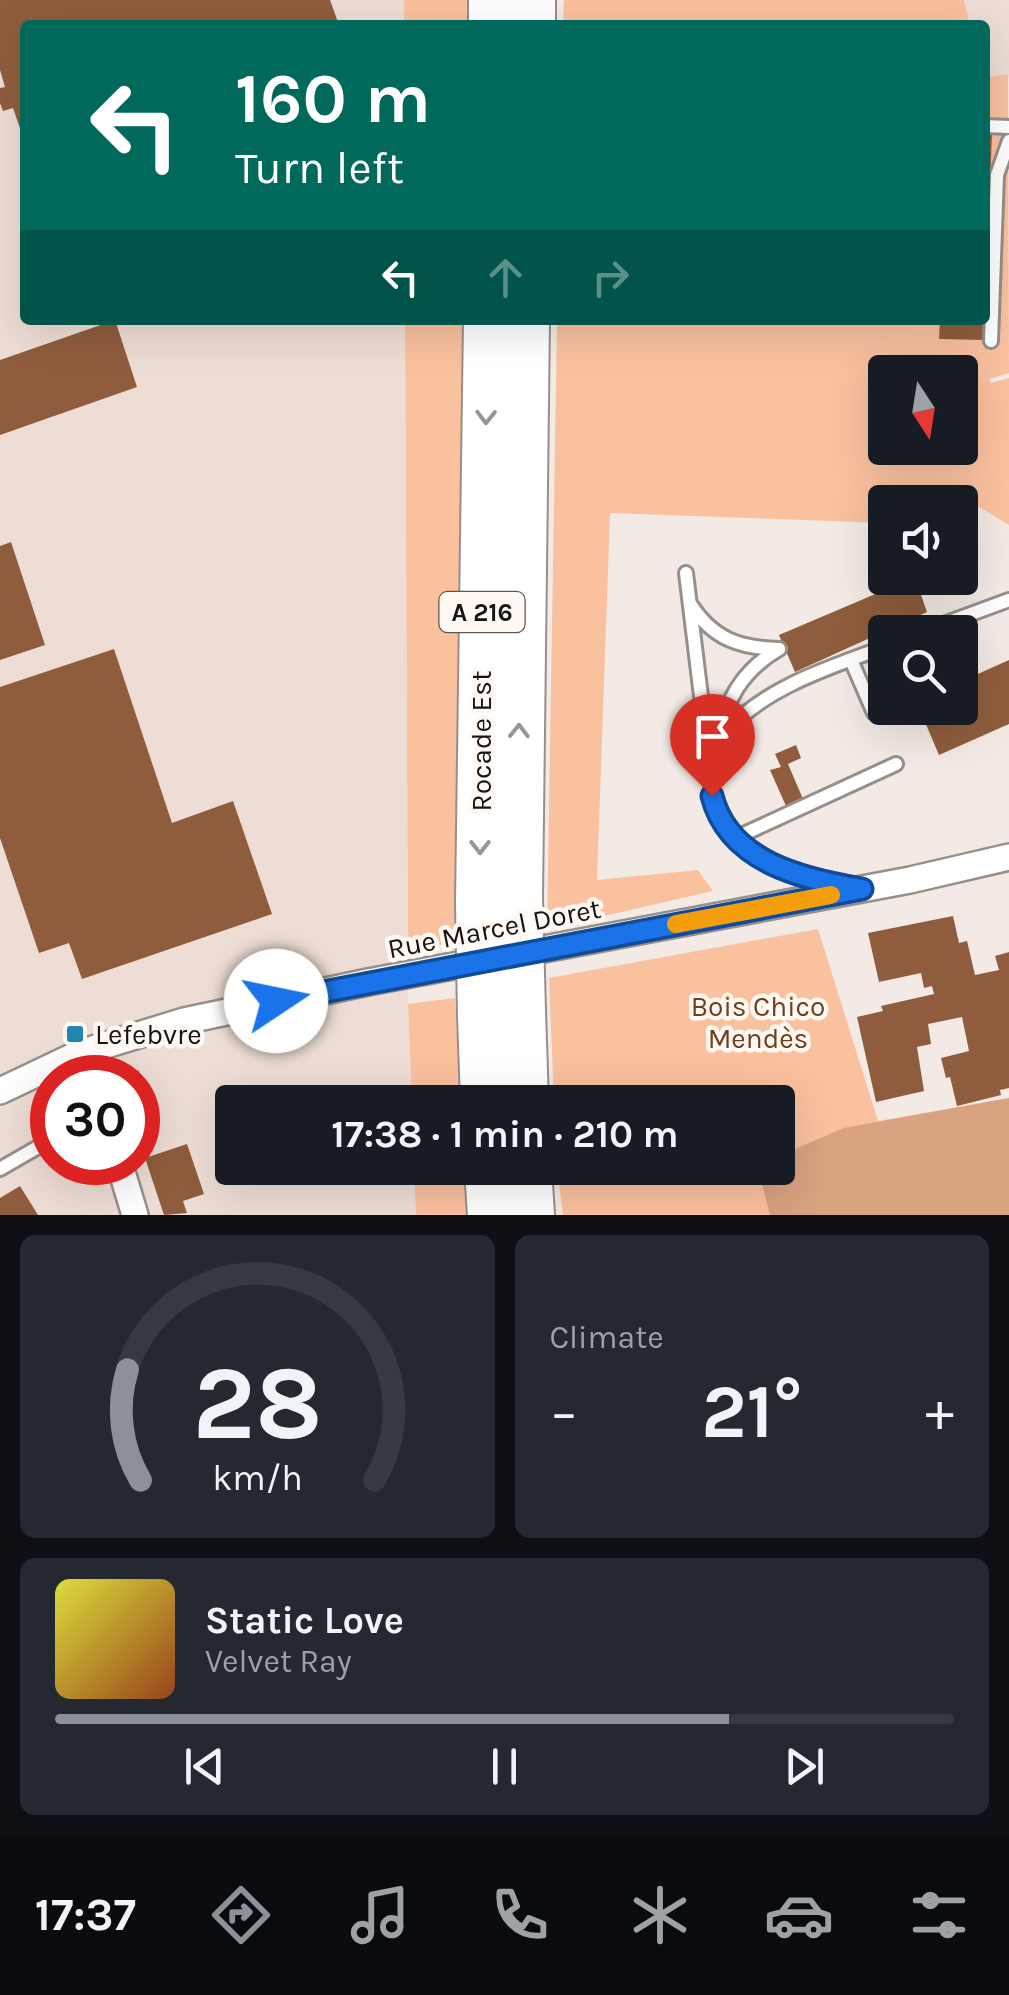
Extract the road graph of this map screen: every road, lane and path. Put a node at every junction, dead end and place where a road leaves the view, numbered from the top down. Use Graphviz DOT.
graph roads {
  1 [pos="1009,141"];
  2 [pos="488,325"];
  3 [pos="525,325"];
  4 [pos="991,341"];
  5 [pos="686,574"];
  6 [pos="1009,600"];
  7 [pos="690,602"];
  8 [pos="968,615"];
  9 [pos="868,653"];
  10 [pos="850,660"];
  11 [pos="868,700"];
  12 [pos="714,751"];
  13 [pos="896,764"];
  14 [pos="711,774"];
  15 [pos="733,839"];
  16 [pos="1009,857"];
  17 [pos="862,889"];
  18 [pos="499,901"];
  19 [pos="502,1014"];
  20 [pos="83,1051"];
  21 [pos="84,1055"];
  22 [pos="489,1085"];
  23 [pos="520,1085"];
  24 [pos="0,1091"];
  25 [pos="30,1152"];
  26 [pos="0,1169"];
  27 [pos="125,1185"];
  28 [pos="490,1185"];
  29 [pos="528,1185"];
  30 [pos="135,1215"];
  31 [pos="492,1215"];
  32 [pos="530,1215"];
  1 -- 4 [label="lane"];
  2 -- 18 [label="highway, Rocade Est / A 216, one-way"];
  18 -- 3 [label="highway, Rocade Est / A 216, one-way"];
  5 -- 7 [label="lane"];
  6 -- 8 [label="lane"];
  7 -- 12 [label="lane"];
  7 -- 14 [label="lane"];
  9 -- 10 [label="lane"];
  10 -- 11 [label="lane"];
  10 -- 12 [label="lane"];
  12 -- 14 [label="lane"];
  13 -- 15 [label="lane"];
  14 -- 15 [label="lane"];
  15 -- 17 [label="lane"];
  16 -- 17 [label="street, Rue Marcel Doret"];
  17 -- 20 [label="street, Rue Marcel Doret"];
  18 -- 19 [label="highway, Rocade Est / A 216, bridge"];
  19 -- 22 [label="highway, Rocade Est / A 216"];
  19 -- 23 [label="highway, Rocade Est / A 216"];
  20 -- 21 [label="street"];
  20 -- 24 [label="street, Rue Marcel Doret"];
  25 -- 26 [label="lane"];
  27 -- 30 [label="street"];
  28 -- 31 [label="highway"];
  29 -- 32 [label="highway"];
}
